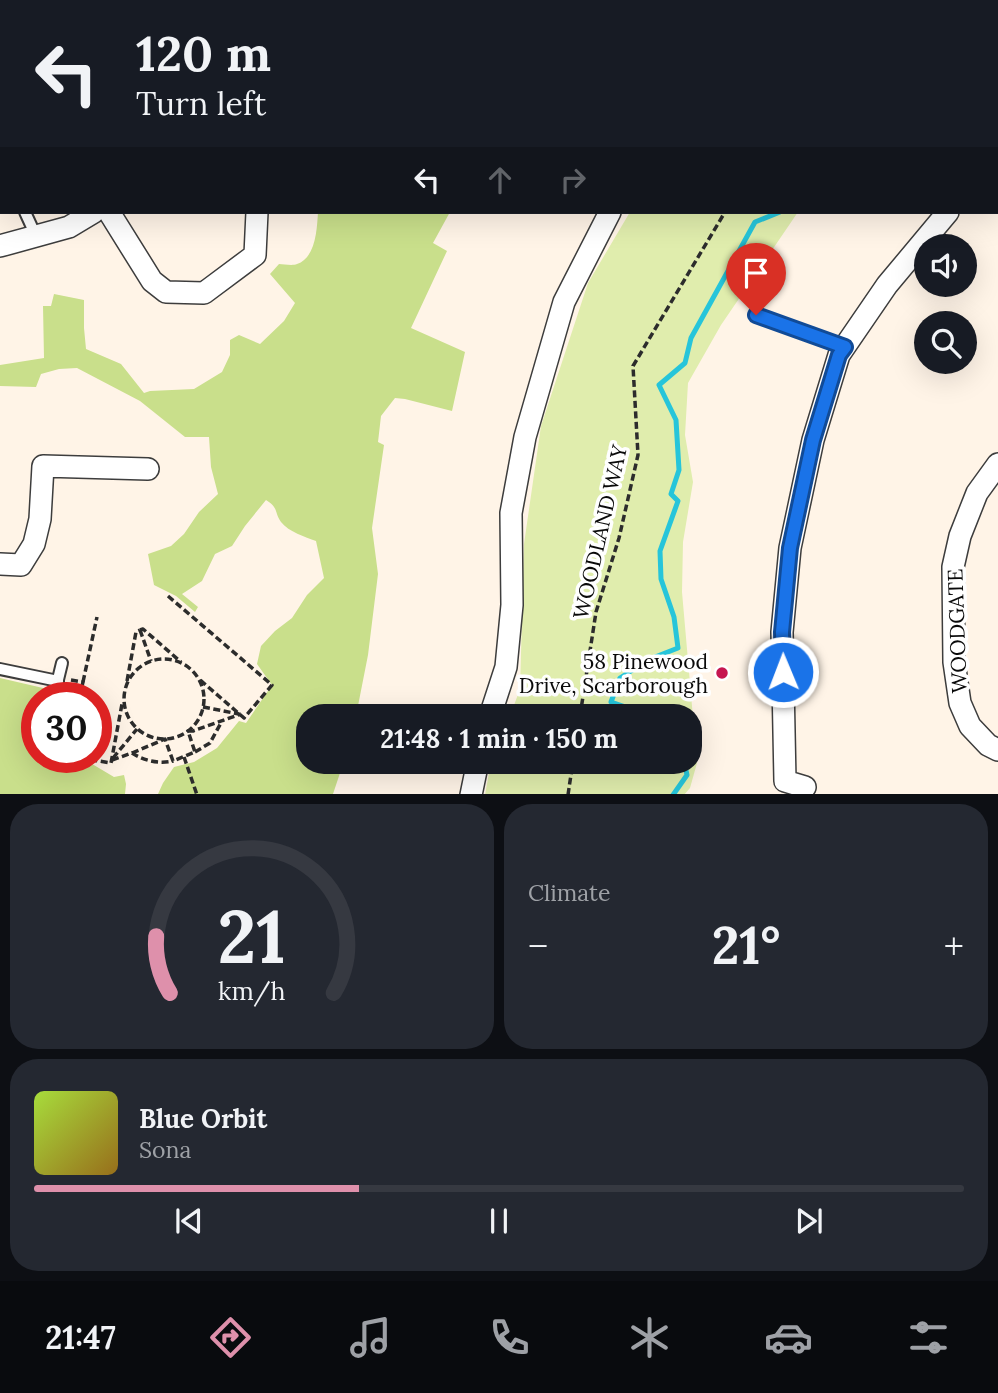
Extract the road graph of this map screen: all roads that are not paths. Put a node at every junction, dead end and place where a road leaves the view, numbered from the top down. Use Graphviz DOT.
graph roads {
  1 [pos="26,214"];
  2 [pos="91,214"];
  3 [pos="110,214"];
  4 [pos="257,214"];
  5 [pos="609,214"];
  6 [pos="946,214"];
  7 [pos="36,236"];
  8 [pos="0,246"];
  9 [pos="756,315"];
  10 [pos="845,347"];
  11 [pos="998,464"];
  12 [pos="148,469"];
  13 [pos="0,564"];
  14 [pos="62,663"];
  15 [pos="0,669"];
  16 [pos="58,679"];
  17 [pos="57,682"];
  18 [pos="494,704"];
  19 [pos="998,750"];
  20 [pos="475,774"];
  21 [pos="805,787"];
  22 [pos="471,794"];
  1 -- 7 [label="lane"];
  2 -- 7 [label="street"];
  3 -- 4 [label="street"];
  5 -- 18 [label="street"];
  6 -- 10 [label="street"];
  7 -- 8 [label="street"];
  9 -- 10 [label="lane"];
  10 -- 21 [label="street"];
  11 -- 19 [label="street, WOODGATE"];
  12 -- 13 [label="street"];
  14 -- 16 [label="lane"];
  15 -- 16 [label="lane"];
  16 -- 17 [label="lane"];
  20 -- 22 [label="street"];
}
